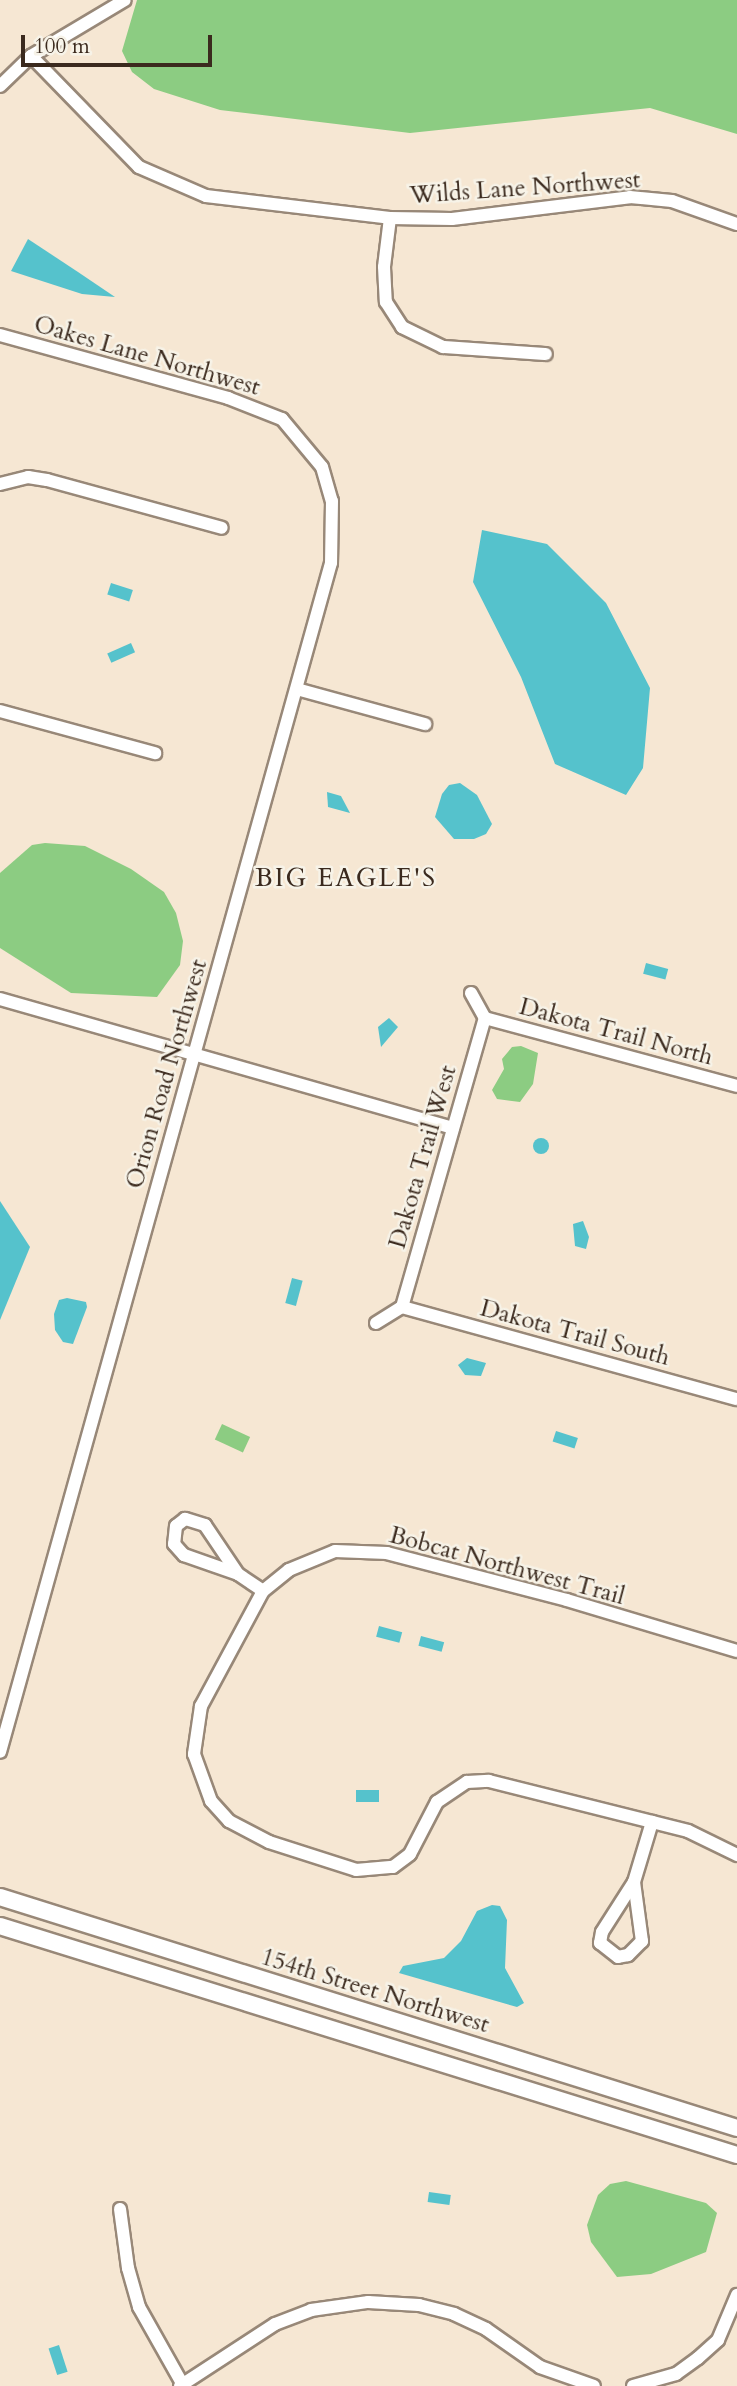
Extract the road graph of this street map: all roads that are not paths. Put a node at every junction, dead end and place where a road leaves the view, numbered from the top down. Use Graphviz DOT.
graph roads {
  1 [pos="125,0"];
  2 [pos="31,56"];
  3 [pos="0,86"];
  4 [pos="390,218"];
  5 [pos="737,224"];
  6 [pos="0,335"];
  7 [pos="546,354"];
  8 [pos="282,419"];
  9 [pos="0,484"];
  10 [pos="222,528"];
  11 [pos="297,689"];
  12 [pos="0,711"];
  13 [pos="425,724"];
  14 [pos="155,753"];
  15 [pos="471,993"];
  16 [pos="0,999"];
  17 [pos="485,1018"];
  18 [pos="195,1054"];
  19 [pos="737,1086"];
  20 [pos="453,1128"];
  21 [pos="402,1307"];
  22 [pos="376,1323"];
  23 [pos="737,1399"];
  24 [pos="238,1574"];
  25 [pos="263,1591"];
  26 [pos="737,1651"];
  27 [pos="0,1752"];
  28 [pos="652,1822"];
  29 [pos="737,1855"];
  30 [pos="634,1882"];
  31 [pos="0,1897"];
  32 [pos="0,1926"];
  33 [pos="737,2128"];
  34 [pos="737,2155"];
  35 [pos="120,2209"];
  36 [pos="737,2295"];
  37 [pos="181,2386"];
  38 [pos="594,2386"];
  39 [pos="632,2386"];
  1 -- 2 [label="street"];
  2 -- 3 [label="street"];
  2 -- 4 [label="street, Wilds Lane Northwest"];
  4 -- 5 [label="street, Wilds Lane Northwest"];
  4 -- 7 [label="street"];
  6 -- 8 [label="street, Oakes Lane Northwest"];
  8 -- 11 [label="street, Orion Road Northwest"];
  9 -- 10 [label="street"];
  11 -- 13 [label="street"];
  11 -- 18 [label="street, Orion Road Northwest"];
  12 -- 14 [label="street"];
  15 -- 17 [label="street"];
  16 -- 18 [label="street"];
  17 -- 19 [label="street, Dakota Trail North"];
  17 -- 20 [label="street, Dakota Trail West"];
  18 -- 20 [label="street"];
  18 -- 27 [label="street, Orion Road Northwest"];
  20 -- 21 [label="street, Dakota Trail West"];
  21 -- 22 [label="street"];
  21 -- 23 [label="street, Dakota Trail South"];
  24 -- 24 [label="street"];
  24 -- 25 [label="street"];
  25 -- 26 [label="street, Bobcat Northwest Trail"];
  25 -- 28 [label="street, Bobcat Northwest Trail"];
  28 -- 29 [label="street, Bobcat Northwest Trail"];
  28 -- 30 [label="street"];
  30 -- 30 [label="street"];
  31 -- 33 [label="street, 154th Street Northwest"];
  32 -- 34 [label="street, 154th Street Northwest"];
  35 -- 37 [label="street"];
  36 -- 39 [label="street"];
  37 -- 38 [label="street"];
}
